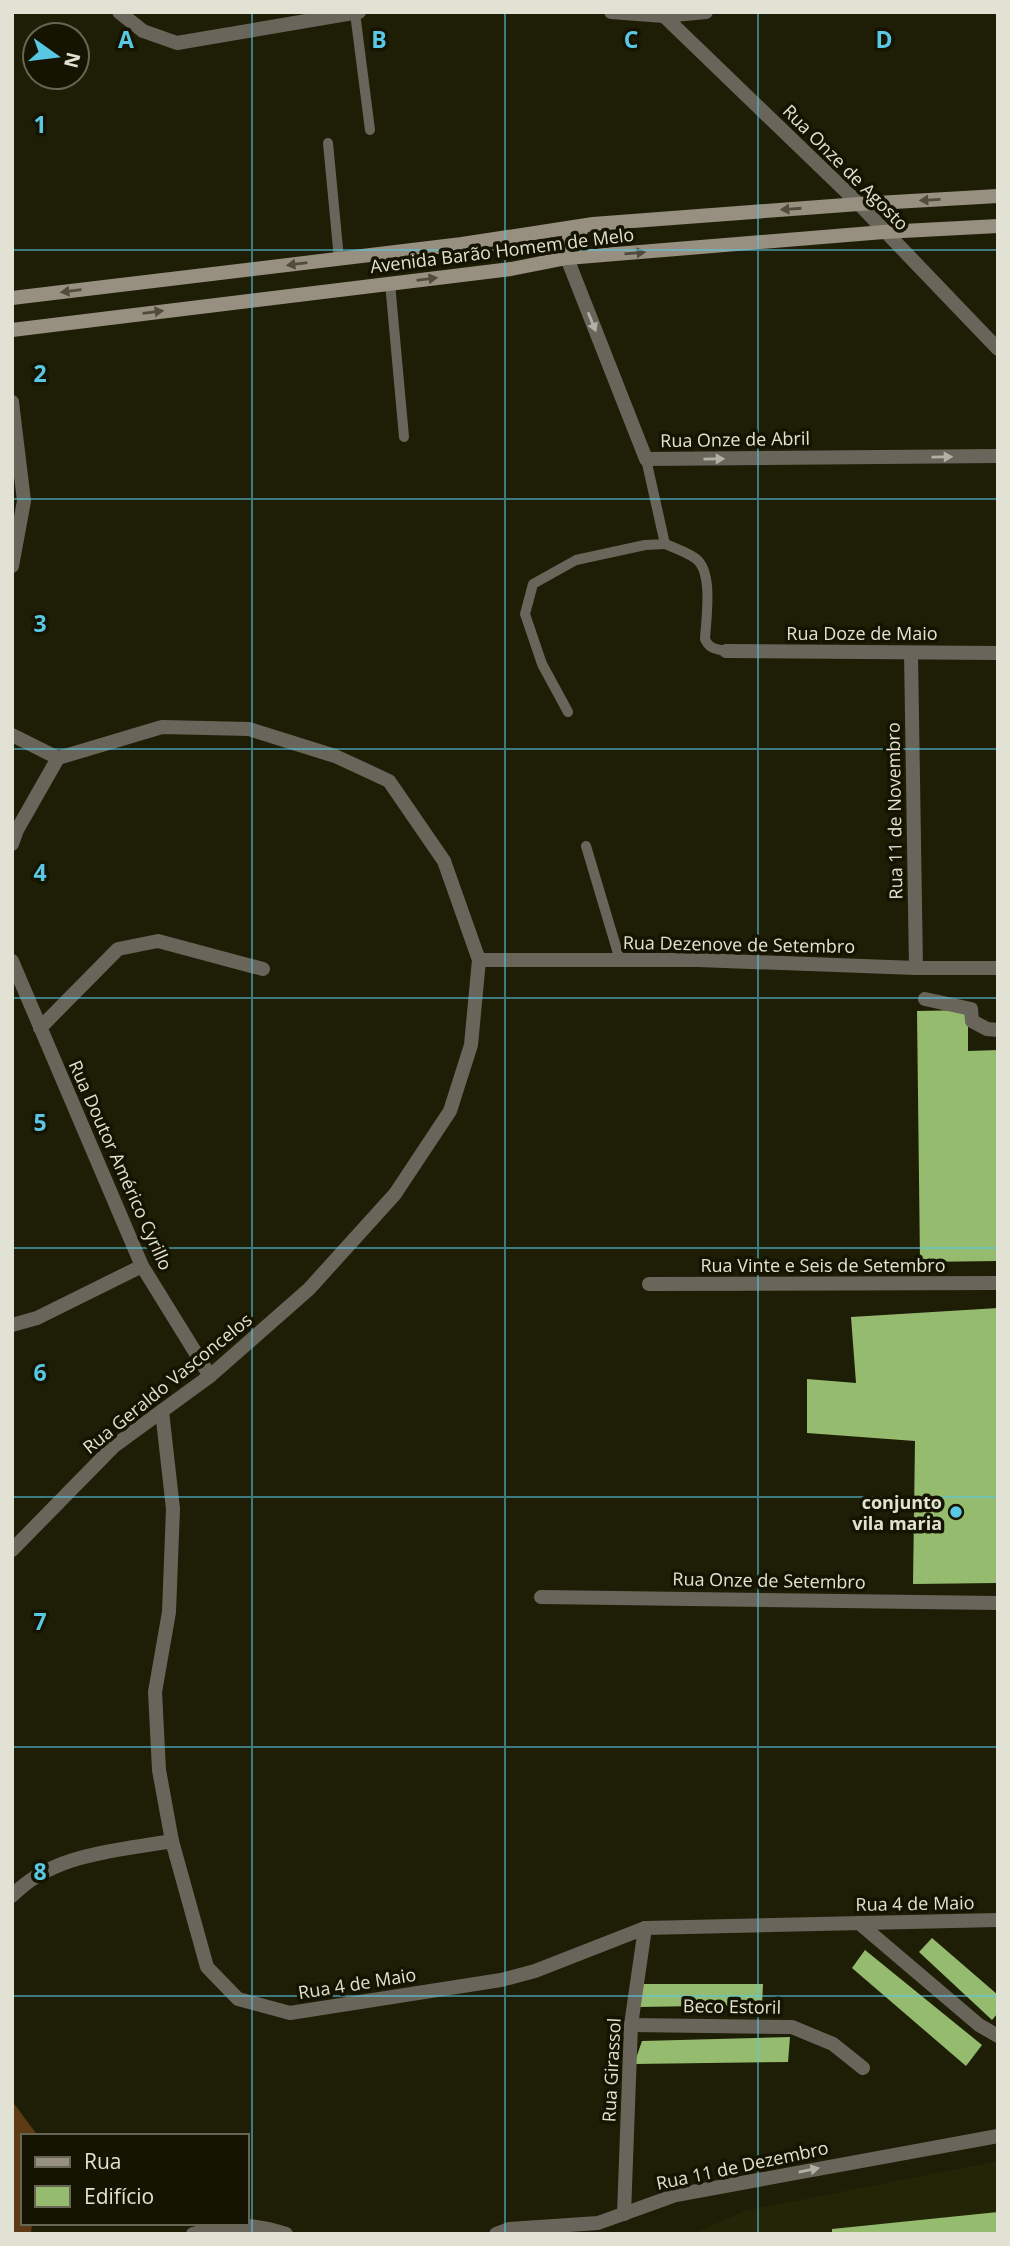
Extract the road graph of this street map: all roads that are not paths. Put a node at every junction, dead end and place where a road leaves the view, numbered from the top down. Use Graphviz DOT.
graph roads {
  1 [pos="119,12"];
  2 [pos="611,12"];
  3 [pos="706,12"];
  4 [pos="357,13"];
  5 [pos="664,16"];
  6 [pos="370,130"];
  7 [pos="328,143"];
  8 [pos="998,196"];
  9 [pos="859,204"];
  10 [pos="593,225"];
  11 [pos="998,226"];
  12 [pos="884,232"];
  13 [pos="567,258"];
  14 [pos="340,259"];
  15 [pos="390,284"];
  16 [pos="12,298"];
  17 [pos="12,330"];
  18 [pos="998,349"];
  19 [pos="12,402"];
  20 [pos="404,437"];
  21 [pos="998,456"];
  22 [pos="646,459"];
  23 [pos="665,544"];
  24 [pos="12,566"];
  25 [pos="726,651"];
  26 [pos="911,653"];
  27 [pos="998,653"];
  28 [pos="568,712"];
  29 [pos="12,735"];
  30 [pos="58,758"];
  31 [pos="12,844"];
  32 [pos="586,846"];
  33 [pos="479,960"];
  34 [pos="620,960"];
  35 [pos="12,961"];
  36 [pos="916,968"];
  37 [pos="998,968"];
  38 [pos="263,969"];
  39 [pos="925,999"];
  40 [pos="40,1028"];
  41 [pos="998,1030"];
  42 [pos="142,1266"];
  43 [pos="998,1283"];
  44 [pos="649,1284"];
  45 [pos="12,1325"];
  46 [pos="210,1376"];
  47 [pos="162,1411"];
  48 [pos="12,1550"];
  49 [pos="541,1597"];
  50 [pos="998,1602"];
  51 [pos="172,1841"];
  52 [pos="12,1896"];
  53 [pos="998,1920"];
  54 [pos="859,1923"];
  55 [pos="645,1928"];
  56 [pos="631,2025"];
  57 [pos="998,2036"];
  58 [pos="863,2068"];
  59 [pos="998,2136"];
  60 [pos="624,2214"];
  61 [pos="261,2230"];
  62 [pos="193,2234"];
  63 [pos="286,2234"];
  64 [pos="495,2234"];
  1 -- 4 [label="street"];
  2 -- 5 [label="street"];
  3 -- 5 [label="street"];
  4 -- 6 [label="lane"];
  5 -- 9 [label="street, Rua Onze de Agosto"];
  7 -- 14 [label="lane"];
  8 -- 9 [label="main road, Avenida Barão Homem de Melo, one-way"];
  9 -- 10 [label="main road, Avenida Barão Homem de Melo, one-way"];
  9 -- 12 [label="street, Rua Onze de Agosto"];
  10 -- 13 [label="main road"];
  10 -- 14 [label="main road, Avenida Barão Homem de Melo"];
  11 -- 12 [label="main road, Avenida Barão Homem de Melo"];
  13 -- 12 [label="main road, Avenida Barão Homem de Melo, one-way"];
  12 -- 18 [label="street, Rua Onze de Agosto"];
  15 -- 13 [label="main road, Avenida Barão Homem de Melo, one-way"];
  13 -- 22 [label="street, Rua Onze de Abril, one-way"];
  14 -- 16 [label="main road, Avenida Barão Homem de Melo, one-way"];
  17 -- 15 [label="main road, Avenida Barão Homem de Melo, one-way"];
  15 -- 20 [label="lane"];
  19 -- 24 [label="street"];
  22 -- 21 [label="street, Rua Onze de Abril, one-way"];
  22 -- 23 [label="lane"];
  23 -- 25 [label="lane"];
  23 -- 28 [label="lane"];
  25 -- 26 [label="street, Rua Doze de Maio"];
  26 -- 27 [label="street, Rua Doze de Maio"];
  26 -- 36 [label="street, Rua 11 de Novembro"];
  29 -- 30 [label="street"];
  30 -- 31 [label="street"];
  30 -- 33 [label="street, Rua Geraldo Vasconcelos"];
  32 -- 34 [label="lane"];
  33 -- 34 [label="street, Rua Dezenove de Setembro"];
  33 -- 46 [label="street, Rua Geraldo Vasconcelos"];
  34 -- 36 [label="street, Rua Dezenove de Setembro"];
  35 -- 40 [label="street, Rua Doutor Américo Cyrillo"];
  36 -- 37 [label="street, Rua Dezenove de Setembro"];
  38 -- 40 [label="street"];
  39 -- 41 [label="street"];
  40 -- 42 [label="street, Rua Doutor Américo Cyrillo"];
  42 -- 45 [label="street"];
  42 -- 46 [label="street, Rua Doutor Américo Cyrillo"];
  43 -- 44 [label="street, Rua Vinte e Seis de Setembro"];
  46 -- 47 [label="street, Rua Geraldo Vasconcelos"];
  47 -- 48 [label="street, Rua Geraldo Vasconcelos"];
  47 -- 51 [label="street, Rua 4 de Maio"];
  49 -- 50 [label="street, Rua Onze de Setembro"];
  51 -- 52 [label="street"];
  51 -- 55 [label="street, Rua 4 de Maio"];
  53 -- 54 [label="street, Rua 4 de Maio"];
  54 -- 55 [label="street, Rua 4 de Maio"];
  54 -- 57 [label="street"];
  55 -- 56 [label="street, Rua Girassol"];
  56 -- 58 [label="street, Beco Estoril"];
  56 -- 60 [label="street, Rua Girassol"];
  60 -- 59 [label="street, Rua 11 de Dezembro, one-way"];
  60 -- 64 [label="street, Rua 11 de Dezembro"];
  61 -- 62 [label="street"];
  61 -- 63 [label="street"];
}
